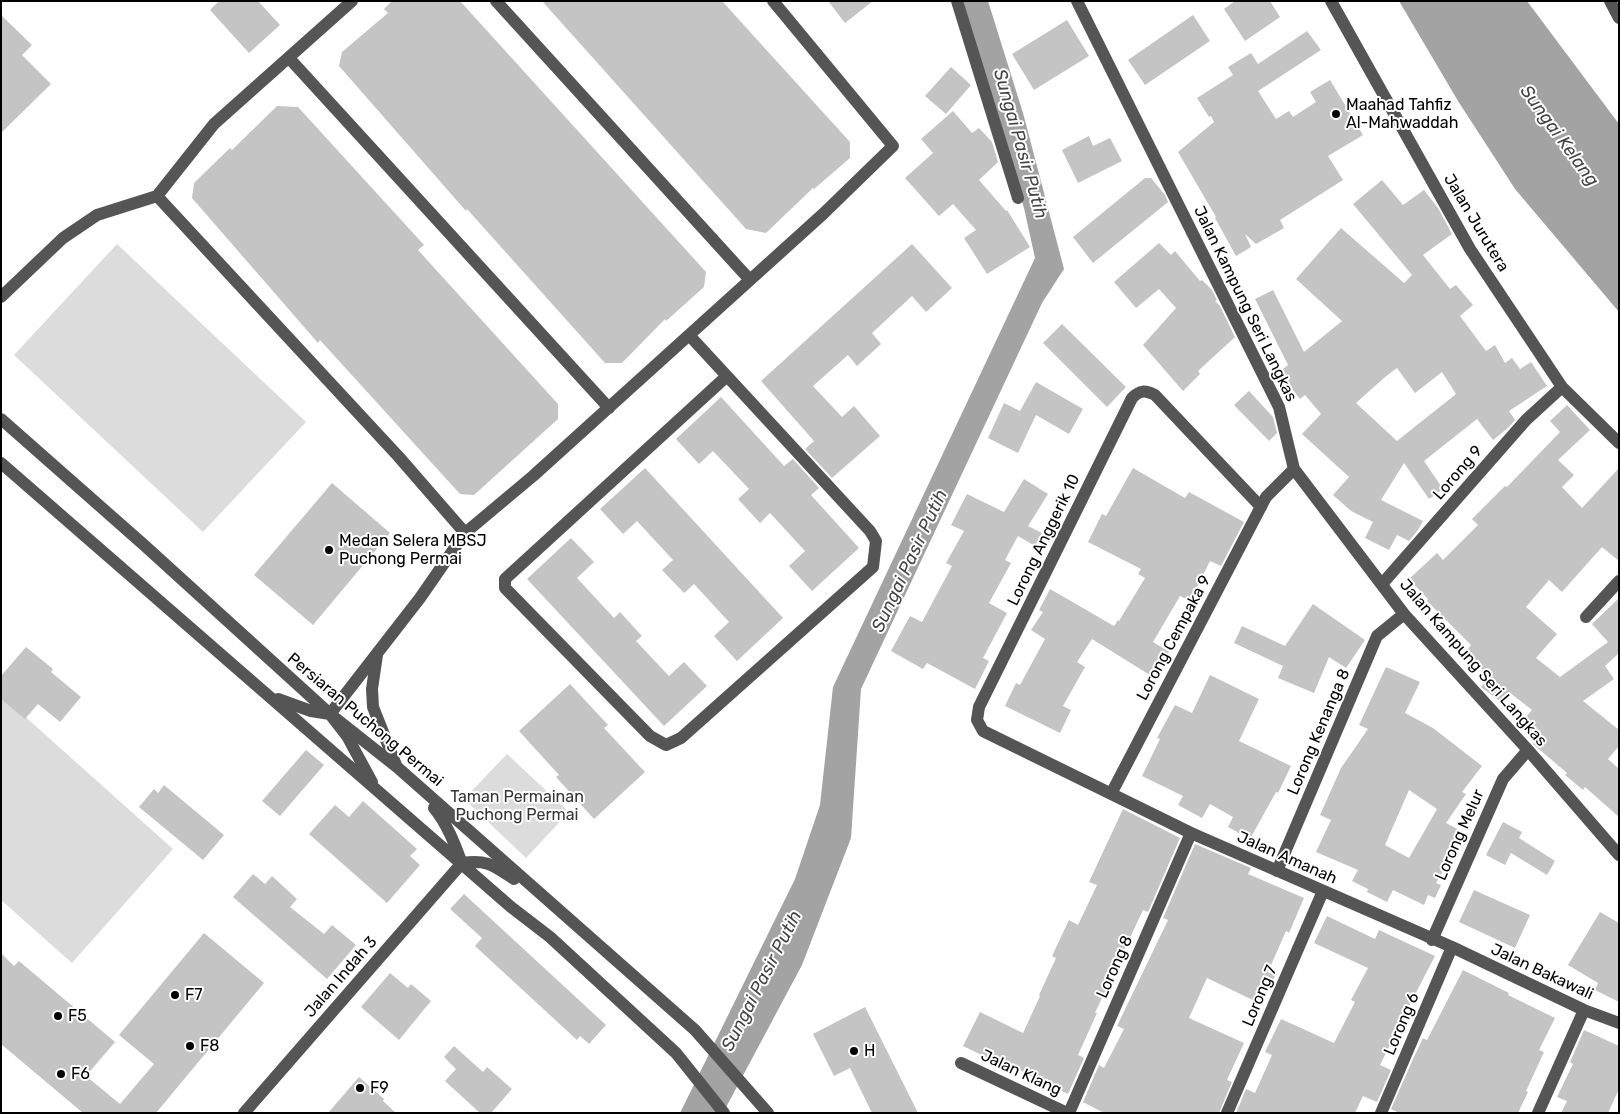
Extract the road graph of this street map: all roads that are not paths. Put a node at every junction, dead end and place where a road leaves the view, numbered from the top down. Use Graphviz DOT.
graph roads {
  1 [pos="352,1"];
  2 [pos="496,1"];
  3 [pos="773,1"];
  4 [pos="957,1"];
  5 [pos="1077,1"];
  6 [pos="1331,1"];
  7 [pos="1610,1"];
  8 [pos="1619,18"];
  9 [pos="289,58"];
  10 [pos="157,196"];
  11 [pos="1018,198"];
  12 [pos="750,280"];
  13 [pos="1,297"];
  14 [pos="689,335"];
  15 [pos="727,376"];
  16 [pos="1562,387"];
  17 [pos="608,408"];
  18 [pos="1,419"];
  19 [pos="1619,443"];
  20 [pos="1,463"];
  21 [pos="1294,469"];
  22 [pos="1263,502"];
  23 [pos="465,534"];
  24 [pos="1619,581"];
  25 [pos="1382,584"];
  26 [pos="1400,617"];
  27 [pos="1586,617"];
  28 [pos="377,652"];
  29 [pos="268,695"];
  30 [pos="330,714"];
  31 [pos="1528,750"];
  32 [pos="397,767"];
  33 [pos="413,782"];
  34 [pos="376,789"];
  35 [pos="1111,794"];
  36 [pos="1191,834"];
  37 [pos="1619,855"];
  38 [pos="462,863"];
  39 [pos="1277,872"];
  40 [pos="1323,891"];
  41 [pos="544,896"];
  42 [pos="1432,940"];
  43 [pos="1452,948"];
  44 [pos="1584,1010"];
  45 [pos="1619,1023"];
  46 [pos="961,1063"];
  47 [pos="244,1113"];
  48 [pos="724,1113"];
  49 [pos="768,1113"];
  50 [pos="1068,1113"];
  51 [pos="1227,1113"];
  52 [pos="1381,1113"];
  53 [pos="1538,1113"];
  1 -- 9 [label="street"];
  2 -- 12 [label="street"];
  3 -- 12 [label="street"];
  4 -- 11 [label="street"];
  5 -- 21 [label="street, Jalan Kampung Seri Langkas"];
  6 -- 16 [label="street, Jalan Jurutera"];
  7 -- 8 [label="street"];
  9 -- 10 [label="street"];
  9 -- 17 [label="street"];
  10 -- 13 [label="street"];
  10 -- 23 [label="street"];
  12 -- 14 [label="street"];
  14 -- 15 [label="street"];
  14 -- 17 [label="street"];
  15 -- 15 [label="street"];
  16 -- 19 [label="street, Jalan Jurutera"];
  16 -- 25 [label="street, Lorong 9"];
  17 -- 23 [label="street"];
  18 -- 30 [label="street, Persiaran Puchong Permai"];
  20 -- 29 [label="street"];
  21 -- 22 [label="street, Lorong Cempaka 9"];
  21 -- 25 [label="street, Jalan Kampung Seri Langkas"];
  22 -- 35 [label="street, Lorong Cempaka 9"];
  22 -- 35 [label="street, Lorong Anggerik 10"];
  23 -- 28 [label="street"];
  24 -- 27 [label="street"];
  25 -- 26 [label="street, Jalan Kampung Seri Langkas"];
  26 -- 31 [label="street, Jalan Kampung Seri Langkas"];
  26 -- 39 [label="street, Lorong Kenanga 8"];
  28 -- 30 [label="street"];
  28 -- 32 [label="street"];
  29 -- 30 [label="street"];
  29 -- 34 [label="street"];
  30 -- 32 [label="street, Persiaran Puchong Permai"];
  30 -- 34 [label="street"];
  31 -- 37 [label="street, Jalan Kampung Seri Langkas"];
  31 -- 42 [label="street, Lorong Melur"];
  32 -- 33 [label="street, Persiaran Puchong Permai"];
  33 -- 38 [label="street"];
  33 -- 41 [label="street, Persiaran Puchong Permai"];
  34 -- 38 [label="street"];
  35 -- 36 [label="street, Jalan Amanah"];
  36 -- 39 [label="street, Jalan Amanah"];
  36 -- 50 [label="street, Lorong 8"];
  38 -- 41 [label="street"];
  38 -- 47 [label="street, Jalan Indah 3"];
  38 -- 48 [label="street"];
  39 -- 40 [label="street, Jalan Amanah"];
  40 -- 42 [label="street, Jalan Amanah"];
  40 -- 51 [label="street, Lorong 7"];
  41 -- 49 [label="street, Persiaran Puchong Permai"];
  42 -- 43 [label="street, Jalan Amanah"];
  43 -- 44 [label="street, Jalan Bakawali"];
  43 -- 52 [label="street, Lorong 6"];
  44 -- 45 [label="street, Jalan Bakawali"];
  44 -- 53 [label="street"];
  46 -- 50 [label="street, Jalan Klang"];
}
